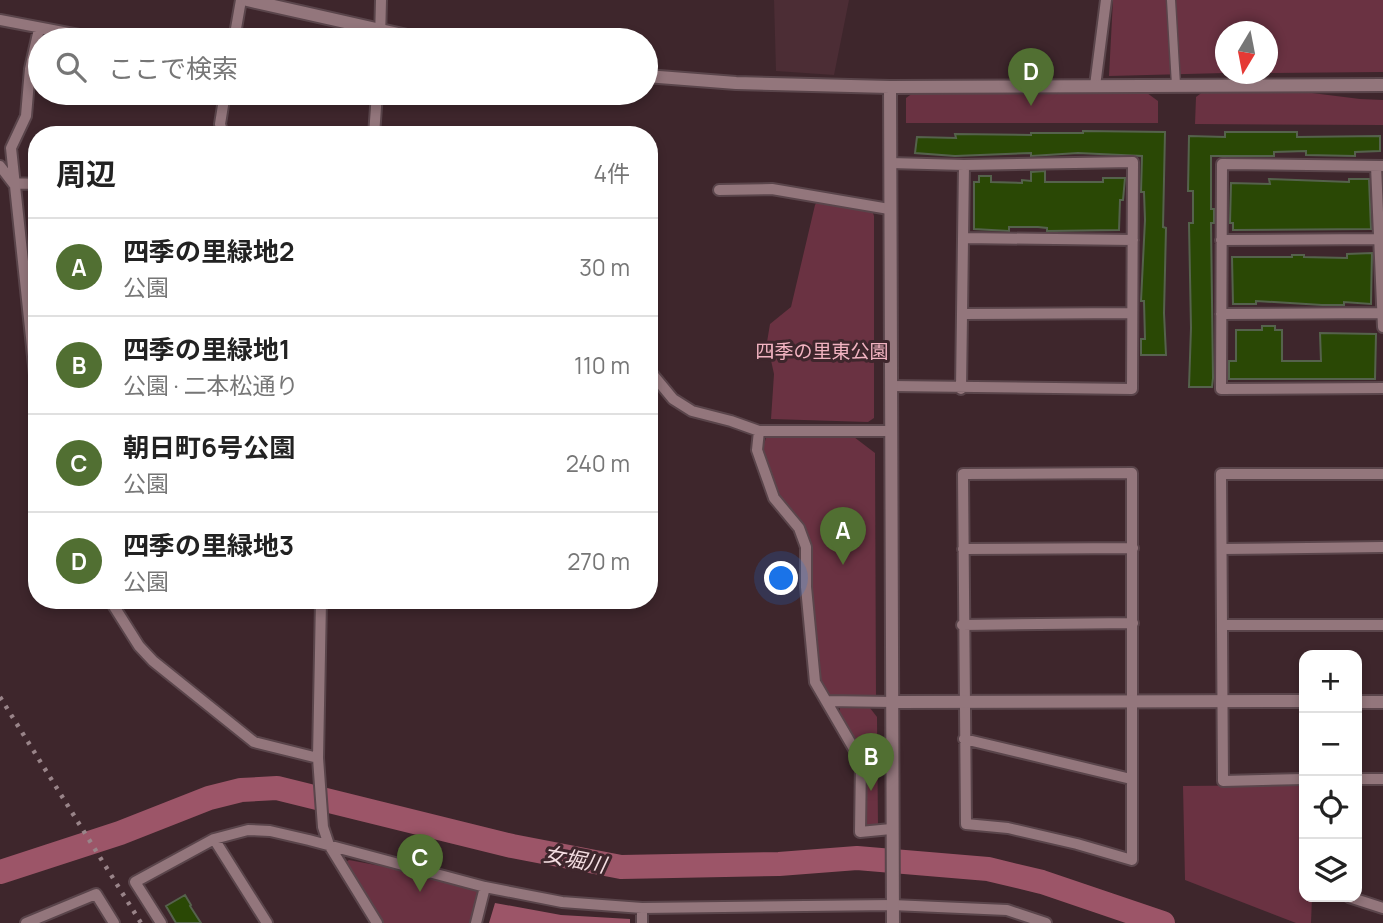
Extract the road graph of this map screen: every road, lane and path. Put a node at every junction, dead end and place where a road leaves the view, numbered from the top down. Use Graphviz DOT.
graph roads {
  1 [pos="241,0"];
  2 [pos="247,0"];
  3 [pos="381,0"];
  4 [pos="1106,0"];
  5 [pos="1171,0"];
  6 [pos="0,20"];
  7 [pos="35,28"];
  8 [pos="236,28"];
  9 [pos="353,28"];
  10 [pos="380,28"];
  11 [pos="658,77"];
  12 [pos="1175,85"];
  13 [pos="1383,85"];
  14 [pos="1095,86"];
  15 [pos="890,87"];
  16 [pos="28,92"];
  17 [pos="223,105"];
  18 [pos="376,105"];
  19 [pos="221,126"];
  20 [pos="375,126"];
  21 [pos="6,148"];
  22 [pos="890,163"];
  23 [pos="964,165"];
  24 [pos="0,166"];
  25 [pos="1379,166"];
  26 [pos="13,183"];
  27 [pos="28,184"];
  28 [pos="719,190"];
  29 [pos="889,209"];
  30 [pos="963,239"];
  31 [pos="1379,239"];
  32 [pos="1133,240"];
  33 [pos="1222,240"];
  34 [pos="28,304"];
  35 [pos="1132,313"];
  36 [pos="1382,313"];
  37 [pos="962,314"];
  38 [pos="1222,314"];
  39 [pos="1383,327"];
  40 [pos="658,381"];
  41 [pos="891,386"];
  42 [pos="1383,388"];
  43 [pos="961,389"];
  44 [pos="759,431"];
  45 [pos="890,432"];
  46 [pos="1383,474"];
  47 [pos="1383,547"];
  48 [pos="1133,548"];
  49 [pos="963,549"];
  50 [pos="1222,549"];
  51 [pos="116,609"];
  52 [pos="321,609"];
  53 [pos="1133,623"];
  54 [pos="962,625"];
  55 [pos="1222,625"];
  56 [pos="1383,625"];
  57 [pos="826,701"];
  58 [pos="964,701"];
  59 [pos="1222,701"];
  60 [pos="1299,701"];
  61 [pos="893,702"];
  62 [pos="1134,702"];
  63 [pos="1362,702"];
  64 [pos="1383,702"];
  65 [pos="964,739"];
  66 [pos="318,763"];
  67 [pos="1131,779"];
  68 [pos="1299,779"];
  69 [pos="1362,779"];
  70 [pos="1383,779"];
  71 [pos="891,832"];
  72 [pos="214,839"];
  73 [pos="329,845"];
  74 [pos="485,887"];
  75 [pos="1362,901"];
  76 [pos="892,905"];
  77 [pos="642,908"];
  78 [pos="1383,908"];
  79 [pos="26,923"];
  80 [pos="114,923"];
  81 [pos="161,923"];
  82 [pos="267,923"];
  83 [pos="377,923"];
  84 [pos="476,923"];
  85 [pos="642,923"];
  86 [pos="892,923"];
  87 [pos="1046,923"];
  1 -- 8 [label="street"];
  2 -- 9 [label="street"];
  3 -- 10 [label="street"];
  4 -- 14 [label="street"];
  5 -- 12 [label="street"];
  6 -- 7 [label="street"];
  11 -- 15 [label="street"];
  12 -- 13 [label="street"];
  12 -- 14 [label="street"];
  14 -- 15 [label="street"];
  15 -- 22 [label="street"];
  16 -- 21 [label="street"];
  17 -- 19 [label="street"];
  18 -- 20 [label="street"];
  21 -- 26 [label="street"];
  22 -- 23 [label="street"];
  22 -- 29 [label="street"];
  23 -- 30 [label="street"];
  23 -- 32 [label="street"];
  24 -- 26 [label="street"];
  25 -- 31 [label="street"];
  25 -- 33 [label="street"];
  26 -- 27 [label="street"];
  26 -- 34 [label="street"];
  28 -- 29 [label="street"];
  29 -- 41 [label="street"];
  30 -- 32 [label="street"];
  30 -- 37 [label="street"];
  31 -- 33 [label="street"];
  31 -- 36 [label="street"];
  32 -- 35 [label="street"];
  33 -- 38 [label="street"];
  35 -- 37 [label="street"];
  35 -- 43 [label="street"];
  36 -- 38 [label="street"];
  36 -- 39 [label="street"];
  37 -- 43 [label="street"];
  38 -- 42 [label="street"];
  40 -- 44 [label="street"];
  41 -- 43 [label="street"];
  41 -- 45 [label="street"];
  44 -- 45 [label="street"];
  44 -- 57 [label="street"];
  45 -- 61 [label="street"];
  46 -- 50 [label="street"];
  47 -- 50 [label="street"];
  48 -- 49 [label="street"];
  48 -- 49 [label="street"];
  48 -- 53 [label="street"];
  49 -- 54 [label="street"];
  50 -- 55 [label="street"];
  51 -- 66 [label="street"];
  52 -- 66 [label="street"];
  53 -- 54 [label="street"];
  53 -- 62 [label="street"];
  54 -- 58 [label="street"];
  55 -- 56 [label="street"];
  55 -- 59 [label="street"];
  57 -- 61 [label="street"];
  57 -- 71 [label="street"];
  58 -- 61 [label="street"];
  58 -- 62 [label="street"];
  58 -- 65 [label="street"];
  59 -- 60 [label="street"];
  59 -- 62 [label="street"];
  59 -- 68 [label="street"];
  61 -- 71 [label="street"];
  62 -- 67 [label="street"];
  63 -- 64 [label="street"];
  65 -- 67 [label="street"];
  65 -- 67 [label="street"];
  66 -- 73 [label="street"];
  69 -- 70 [label="street"];
  71 -- 76 [label="street"];
  72 -- 73 [label="street"];
  72 -- 81 [label="street"];
  72 -- 82 [label="street"];
  73 -- 74 [label="street"];
  73 -- 83 [label="street"];
  74 -- 77 [label="street"];
  74 -- 84 [label="street"];
  75 -- 78 [label="street"];
  76 -- 77 [label="street"];
  76 -- 86 [label="street"];
  76 -- 87 [label="street"];
  77 -- 85 [label="street"];
  79 -- 80 [label="street"];
}
